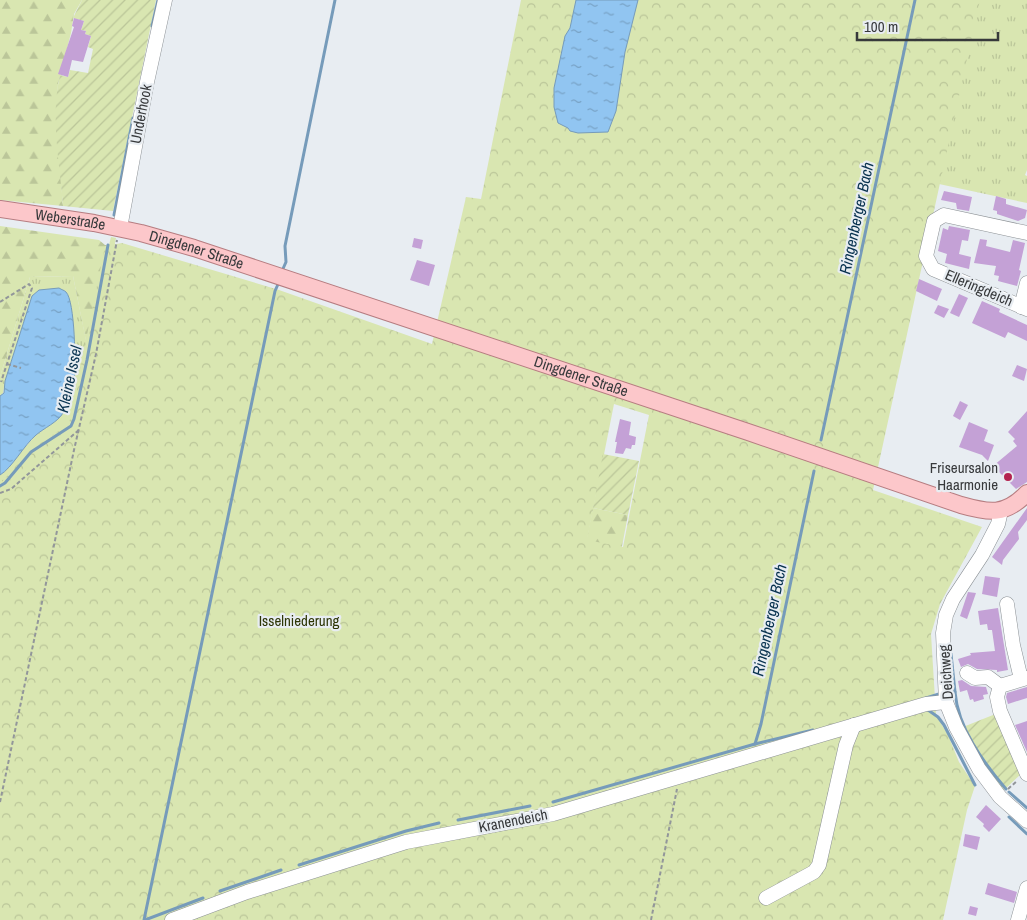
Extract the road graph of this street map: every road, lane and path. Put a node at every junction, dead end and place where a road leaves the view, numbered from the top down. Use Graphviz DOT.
graph roads {
  1 [pos="165,0"];
  2 [pos="0,209"];
  3 [pos="119,232"];
  4 [pos="141,233"];
  5 [pos="1027,233"];
  6 [pos="1027,283"];
  7 [pos="0,302"];
  8 [pos="1024,308"];
  9 [pos="7,364"];
  10 [pos="21,368"];
  11 [pos="1,382"];
  12 [pos="80,429"];
  13 [pos="0,493"];
  14 [pos="1023,497"];
  15 [pos="1001,511"];
  16 [pos="1006,604"];
  17 [pos="967,673"];
  18 [pos="1024,679"];
  19 [pos="1000,686"];
  20 [pos="946,702"];
  21 [pos="854,725"];
  22 [pos="1026,773"];
  23 [pos="679,777"];
  24 [pos="1000,796"];
  25 [pos="0,802"];
  26 [pos="1027,821"];
  27 [pos="1027,888"];
  28 [pos="766,898"];
  29 [pos="172,920"];
  30 [pos="651,920"];
  31 [pos="1018,920"];
  1 -- 3 [label="street, Underhook"];
  2 -- 3 [label="main road, Weberstraße"];
  3 -- 4 [label="main road, Weberstraße"];
  3 -- 12 [label="path"];
  4 -- 15 [label="main road, Dingdener Straße"];
  5 -- 8 [label="street, Elleringdeich"];
  6 -- 8 [label="street, Elleringdeich"];
  7 -- 9 [label="path"];
  9 -- 10 [label="path"];
  9 -- 11 [label="path"];
  12 -- 13 [label="path"];
  12 -- 25 [label="path"];
  14 -- 15 [label="main road"];
  15 -- 20 [label="street, Deichweg"];
  16 -- 18 [label="street"];
  17 -- 19 [label="street"];
  18 -- 19 [label="street"];
  19 -- 22 [label="street"];
  20 -- 21 [label="street, Kranendeich"];
  20 -- 24 [label="street, Deichweg"];
  21 -- 23 [label="street, Kranendeich"];
  21 -- 28 [label="street"];
  22 -- 24 [label="path"];
  23 -- 29 [label="street, Kranendeich"];
  23 -- 30 [label="path"];
  24 -- 26 [label="street, Deichweg"];
  27 -- 31 [label="street"];
}
